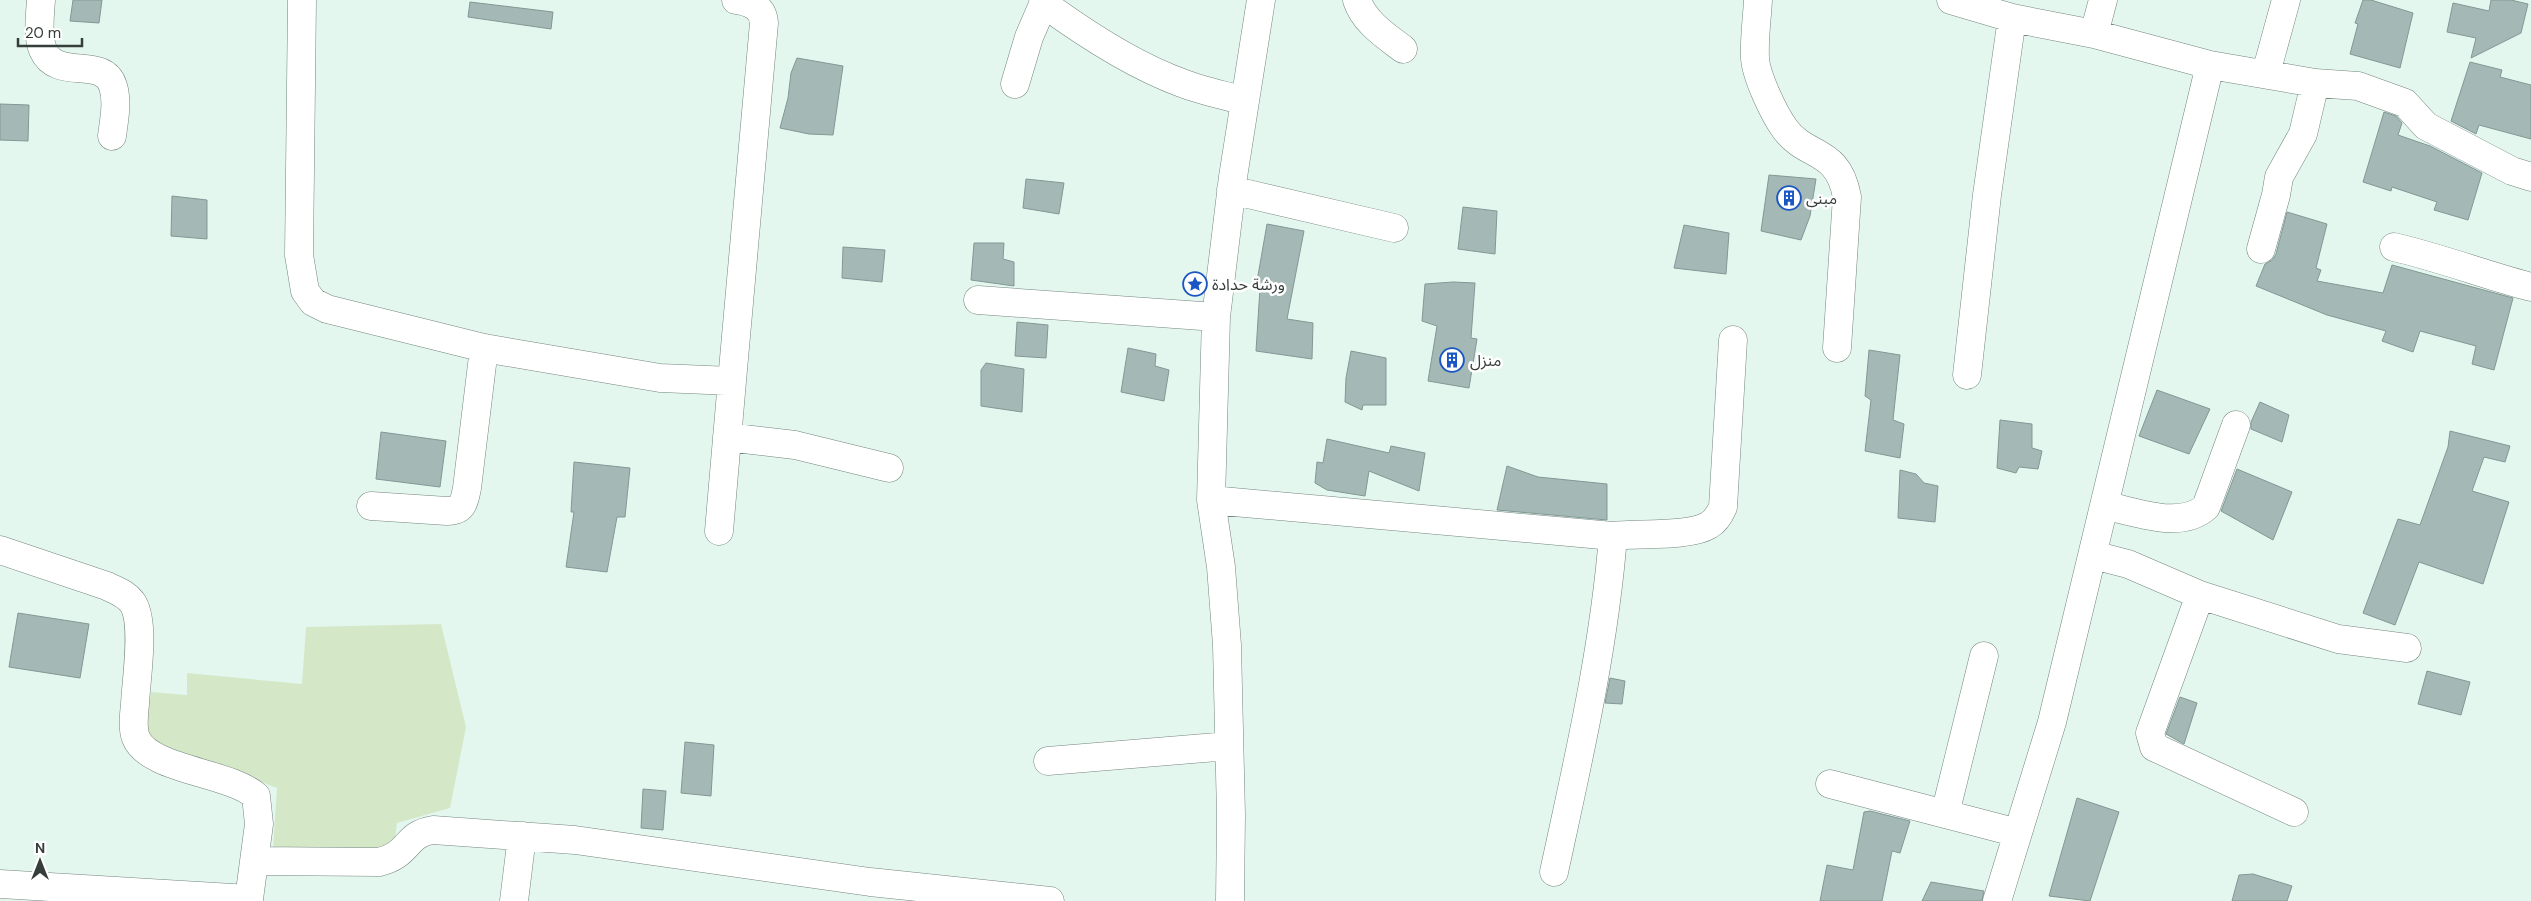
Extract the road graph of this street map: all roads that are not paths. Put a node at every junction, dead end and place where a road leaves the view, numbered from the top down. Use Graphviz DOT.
graph roads {
  1 [pos="41,0"];
  2 [pos="302,0"];
  3 [pos="736,0"];
  4 [pos="1261,0"];
  5 [pos="1357,0"];
  6 [pos="1758,0"];
  7 [pos="1951,0"];
  8 [pos="2103,0"];
  9 [pos="2286,0"];
  10 [pos="1044,2"];
  11 [pos="2012,18"];
  12 [pos="2094,34"];
  13 [pos="1403,49"];
  14 [pos="2210,65"];
  15 [pos="2266,73"];
  16 [pos="2315,83"];
  17 [pos="1015,84"];
  18 [pos="1244,101"];
  19 [pos="112,136"];
  20 [pos="2531,177"];
  21 [pos="1231,190"];
  22 [pos="1394,228"];
  23 [pos="2394,247"];
  24 [pos="2261,249"];
  25 [pos="2531,287"];
  26 [pos="978,300"];
  27 [pos="1216,317"];
  28 [pos="1733,340"];
  29 [pos="484,348"];
  30 [pos="1837,348"];
  31 [pos="1967,375"];
  32 [pos="732,381"];
  33 [pos="2236,425"];
  34 [pos="727,437"];
  35 [pos="889,468"];
  36 [pos="1212,500"];
  37 [pos="371,506"];
  38 [pos="2106,506"];
  39 [pos="718,531"];
  40 [pos="1613,536"];
  41 [pos="0,550"];
  42 [pos="2093,555"];
  43 [pos="2200,595"];
  44 [pos="2407,648"];
  45 [pos="1984,656"];
  46 [pos="1229,746"];
  47 [pos="1048,761"];
  48 [pos="1830,784"];
  49 [pos="2294,812"];
  50 [pos="1946,814"];
  51 [pos="2018,833"];
  52 [pos="522,836"];
  53 [pos="255,861"];
  54 [pos="1554,872"];
  55 [pos="0,884"];
  56 [pos="870,892"];
  57 [pos="249,900"];
  58 [pos="514,901"];
  59 [pos="1042,901"];
  60 [pos="1230,901"];
  61 [pos="1997,901"];
  1 -- 19 [label="street"];
  2 -- 29 [label="street"];
  3 -- 32 [label="street"];
  4 -- 18 [label="street"];
  5 -- 13 [label="street"];
  6 -- 30 [label="street"];
  7 -- 11 [label="street"];
  8 -- 12 [label="street"];
  9 -- 15 [label="street"];
  10 -- 17 [label="street"];
  10 -- 18 [label="street"];
  11 -- 12 [label="street"];
  11 -- 31 [label="street"];
  12 -- 14 [label="street"];
  14 -- 15 [label="street"];
  14 -- 38 [label="street"];
  15 -- 16 [label="street"];
  16 -- 20 [label="street"];
  16 -- 24 [label="street"];
  18 -- 21 [label="street"];
  21 -- 22 [label="street"];
  21 -- 27 [label="street"];
  23 -- 25 [label="street"];
  26 -- 27 [label="street"];
  27 -- 36 [label="street"];
  28 -- 40 [label="street"];
  29 -- 32 [label="street"];
  29 -- 37 [label="street"];
  32 -- 34 [label="street"];
  33 -- 38 [label="street"];
  34 -- 35 [label="street"];
  34 -- 39 [label="street"];
  36 -- 40 [label="street"];
  36 -- 46 [label="street"];
  38 -- 42 [label="street"];
  40 -- 54 [label="street"];
  41 -- 53 [label="street"];
  42 -- 43 [label="street"];
  42 -- 51 [label="street"];
  43 -- 44 [label="street"];
  43 -- 49 [label="street"];
  45 -- 50 [label="street"];
  46 -- 47 [label="street"];
  46 -- 60 [label="street"];
  48 -- 50 [label="street"];
  50 -- 51 [label="street"];
  51 -- 61 [label="street"];
  52 -- 53 [label="street"];
  52 -- 56 [label="street"];
  52 -- 58 [label="street"];
  53 -- 57 [label="street"];
  55 -- 57 [label="street"];
  56 -- 59 [label="street"];
}
